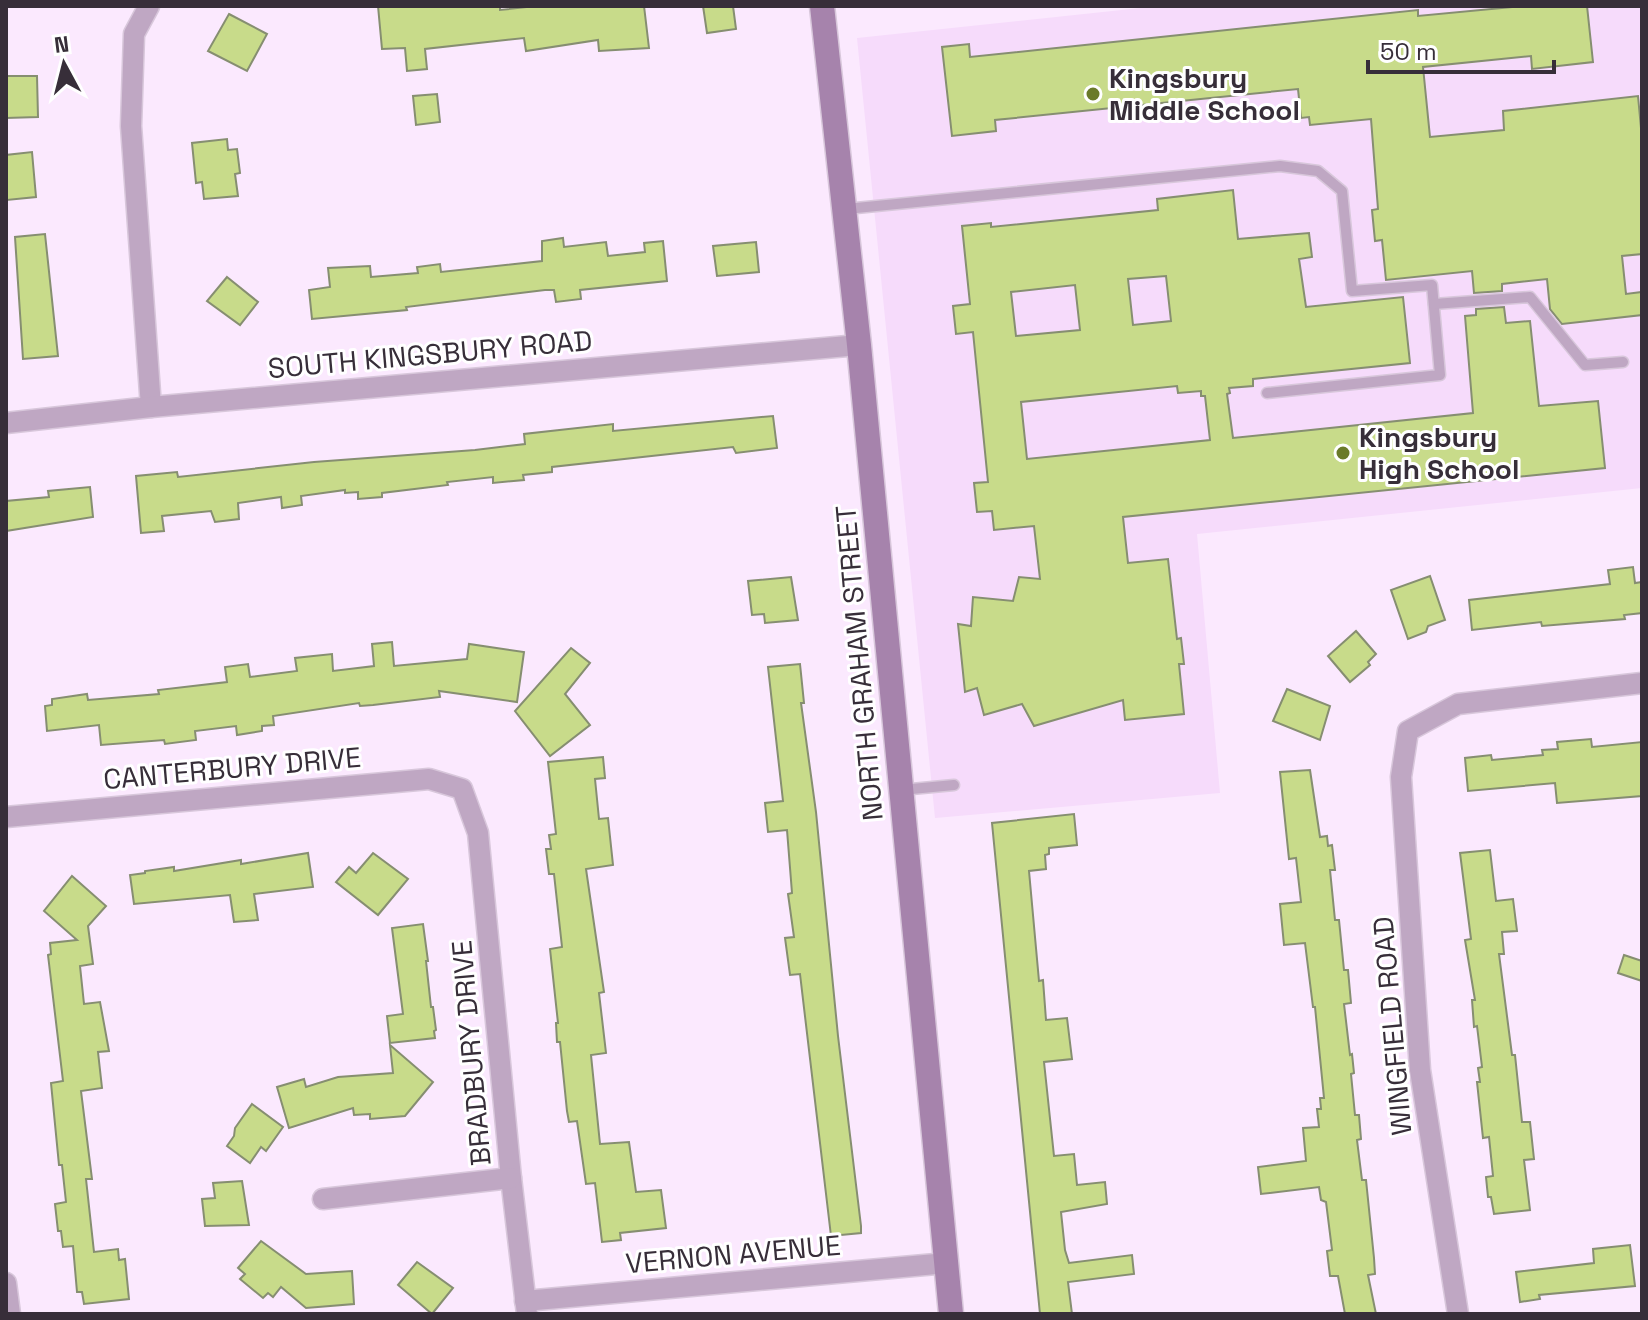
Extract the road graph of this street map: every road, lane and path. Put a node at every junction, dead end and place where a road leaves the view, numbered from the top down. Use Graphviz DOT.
graph roads {
  1 [pos="149,6"];
  2 [pos="822,6"];
  3 [pos="844,209"];
  4 [pos="1434,304"];
  5 [pos="859,345"];
  6 [pos="1623,362"];
  7 [pos="1267,393"];
  8 [pos="151,407"];
  9 [pos="6,423"];
  10 [pos="1642,683"];
  11 [pos="954,785"];
  12 [pos="462,789"];
  13 [pos="901,790"];
  14 [pos="6,817"];
  15 [pos="511,1178"];
  16 [pos="323,1199"];
  17 [pos="947,1263"];
  18 [pos="6,1283"];
  19 [pos="526,1308"];
  20 [pos="10,1314"];
  21 [pos="951,1314"];
  22 [pos="1458,1314"];
  1 -- 8 [label="street"];
  2 -- 3 [label="main road, NORTH GRAHAM STREET"];
  3 -- 4 [label="lane"];
  3 -- 5 [label="main road, NORTH GRAHAM STREET"];
  4 -- 6 [label="lane"];
  4 -- 7 [label="lane"];
  5 -- 8 [label="street, SOUTH KINGSBURY ROAD"];
  5 -- 13 [label="main road, NORTH GRAHAM STREET"];
  8 -- 9 [label="street, SOUTH KINGSBURY ROAD"];
  10 -- 22 [label="street, WINGFIELD ROAD"];
  11 -- 13 [label="lane"];
  12 -- 14 [label="street, CANTERBURY DRIVE"];
  12 -- 15 [label="street, BRADBURY DRIVE"];
  13 -- 17 [label="main road, NORTH GRAHAM STREET"];
  15 -- 16 [label="street"];
  15 -- 19 [label="street, BRADBURY DRIVE"];
  17 -- 19 [label="street, VERNON AVENUE"];
  17 -- 21 [label="main road, NORTH GRAHAM STREET"];
  18 -- 20 [label="street"];
}
